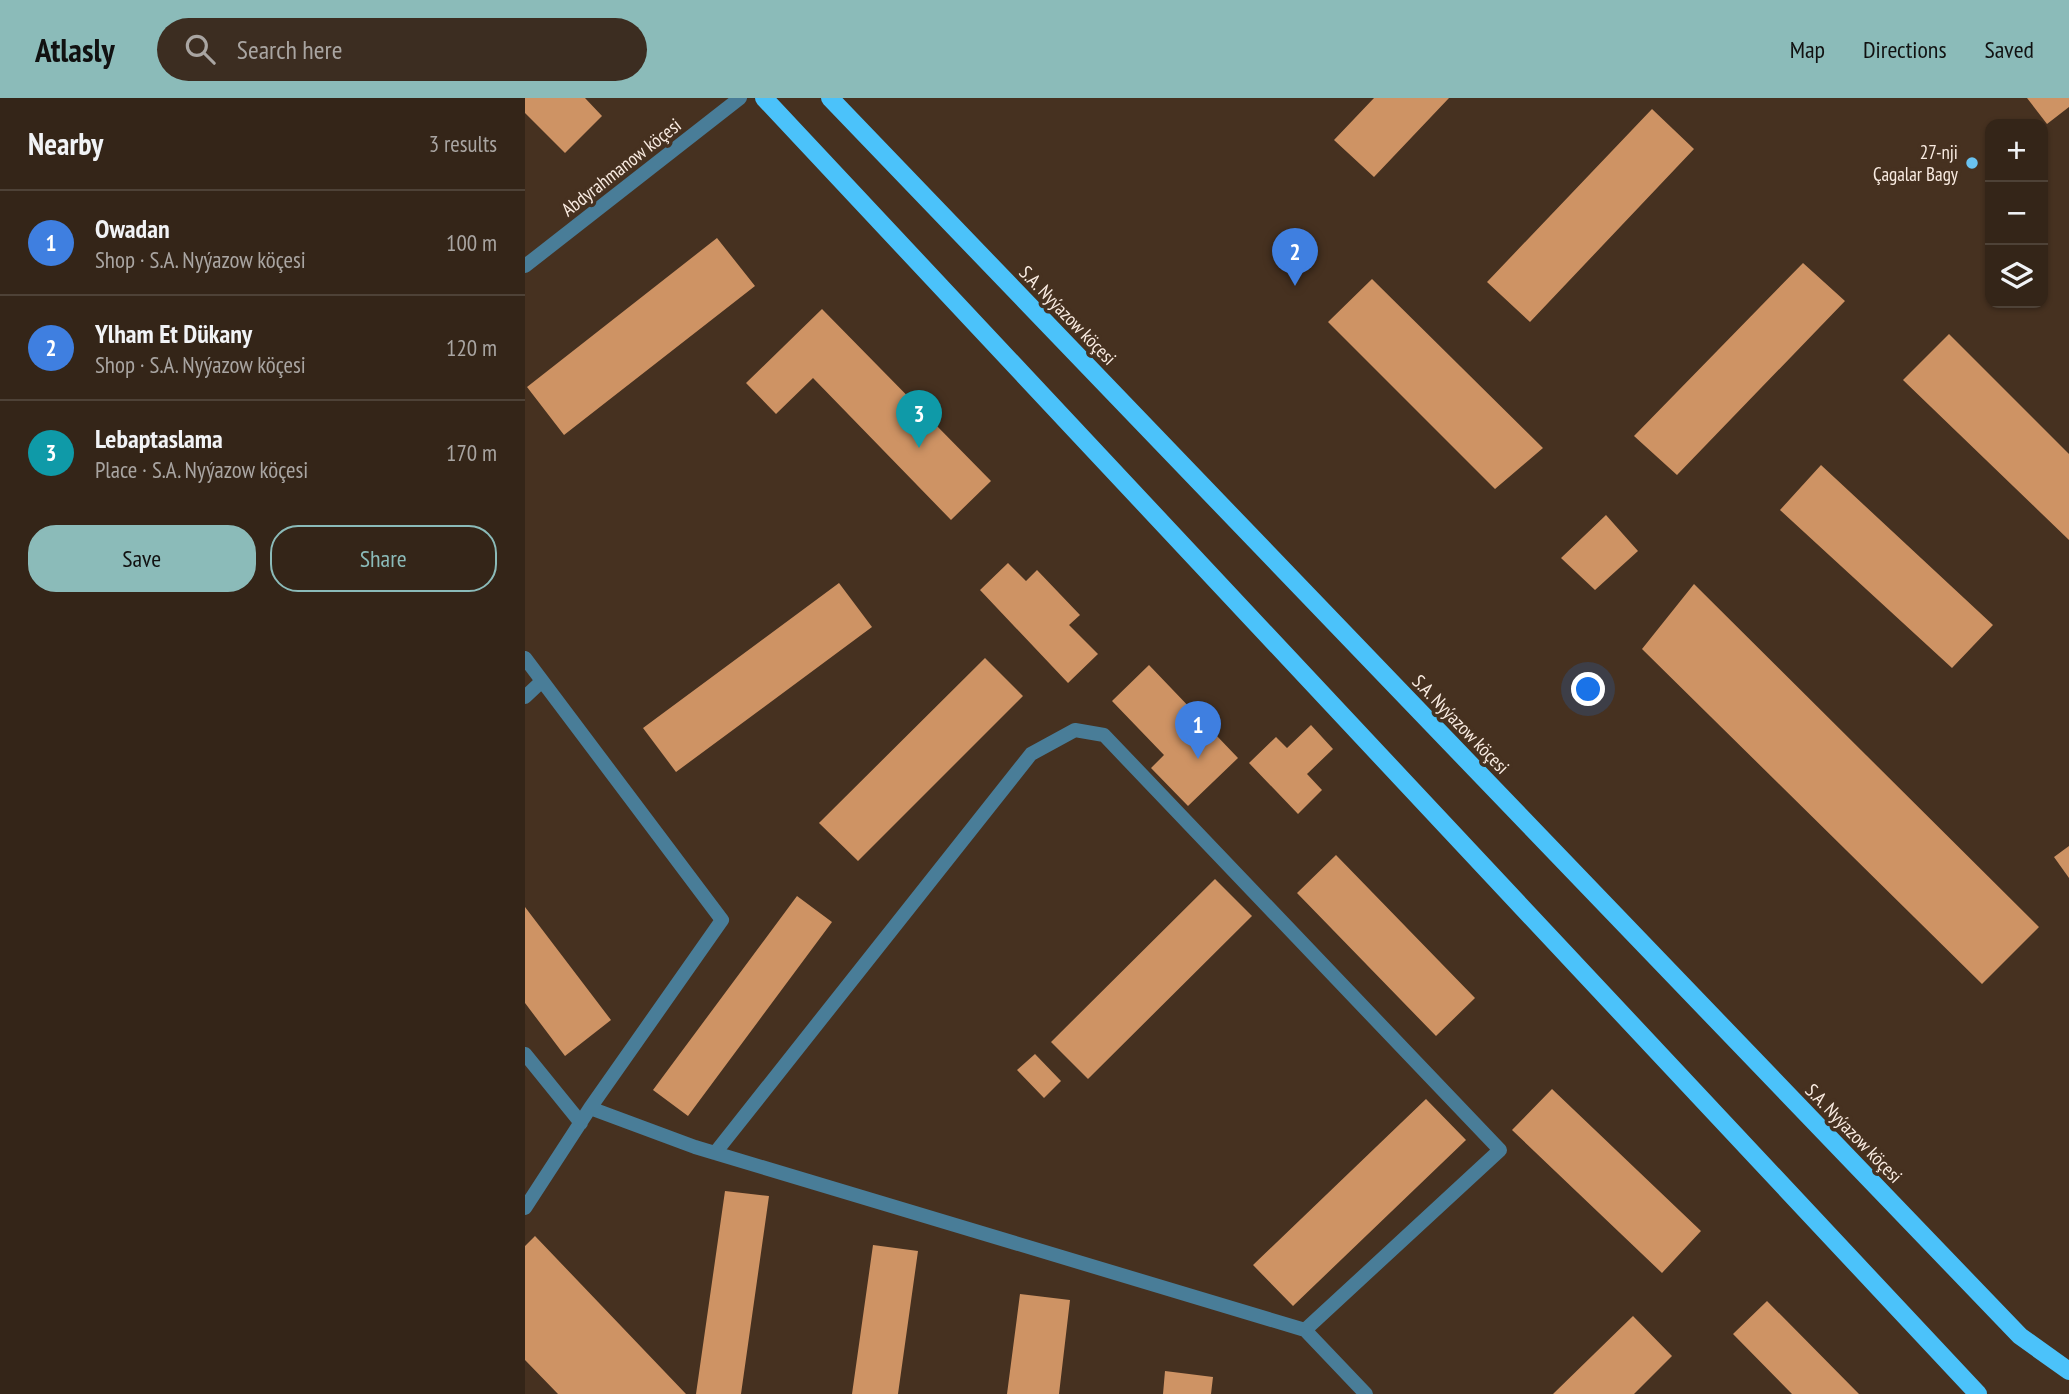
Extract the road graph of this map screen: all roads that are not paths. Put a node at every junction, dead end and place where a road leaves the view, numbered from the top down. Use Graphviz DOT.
graph roads {
  1 [pos="740,98"];
  2 [pos="764,98"];
  3 [pos="831,98"];
  4 [pos="525,266"];
  5 [pos="525,658"];
  6 [pos="543,681"];
  7 [pos="525,697"];
  8 [pos="525,1054"];
  9 [pos="590,1108"];
  10 [pos="581,1123"];
  11 [pos="715,1153"];
  12 [pos="525,1208"];
  13 [pos="1305,1330"];
  14 [pos="2020,1336"];
  15 [pos="2069,1354"];
  16 [pos="2069,1371"];
  17 [pos="1974,1390"];
  18 [pos="1366,1394"];
  1 -- 4 [label="street, Abdyrahmanow köçesi"];
  2 -- 17 [label="main road"];
  3 -- 14 [label="main road, S.A. Nyýazow köçesi"];
  5 -- 6 [label="street"];
  6 -- 7 [label="street"];
  6 -- 9 [label="street"];
  8 -- 10 [label="street"];
  9 -- 10 [label="street"];
  9 -- 11 [label="street"];
  10 -- 12 [label="street"];
  11 -- 13 [label="street"];
  11 -- 13 [label="street"];
  13 -- 18 [label="street"];
  14 -- 15 [label="main road"];
  14 -- 16 [label="main road, S.A. Nyýazow köçesi"];
}
